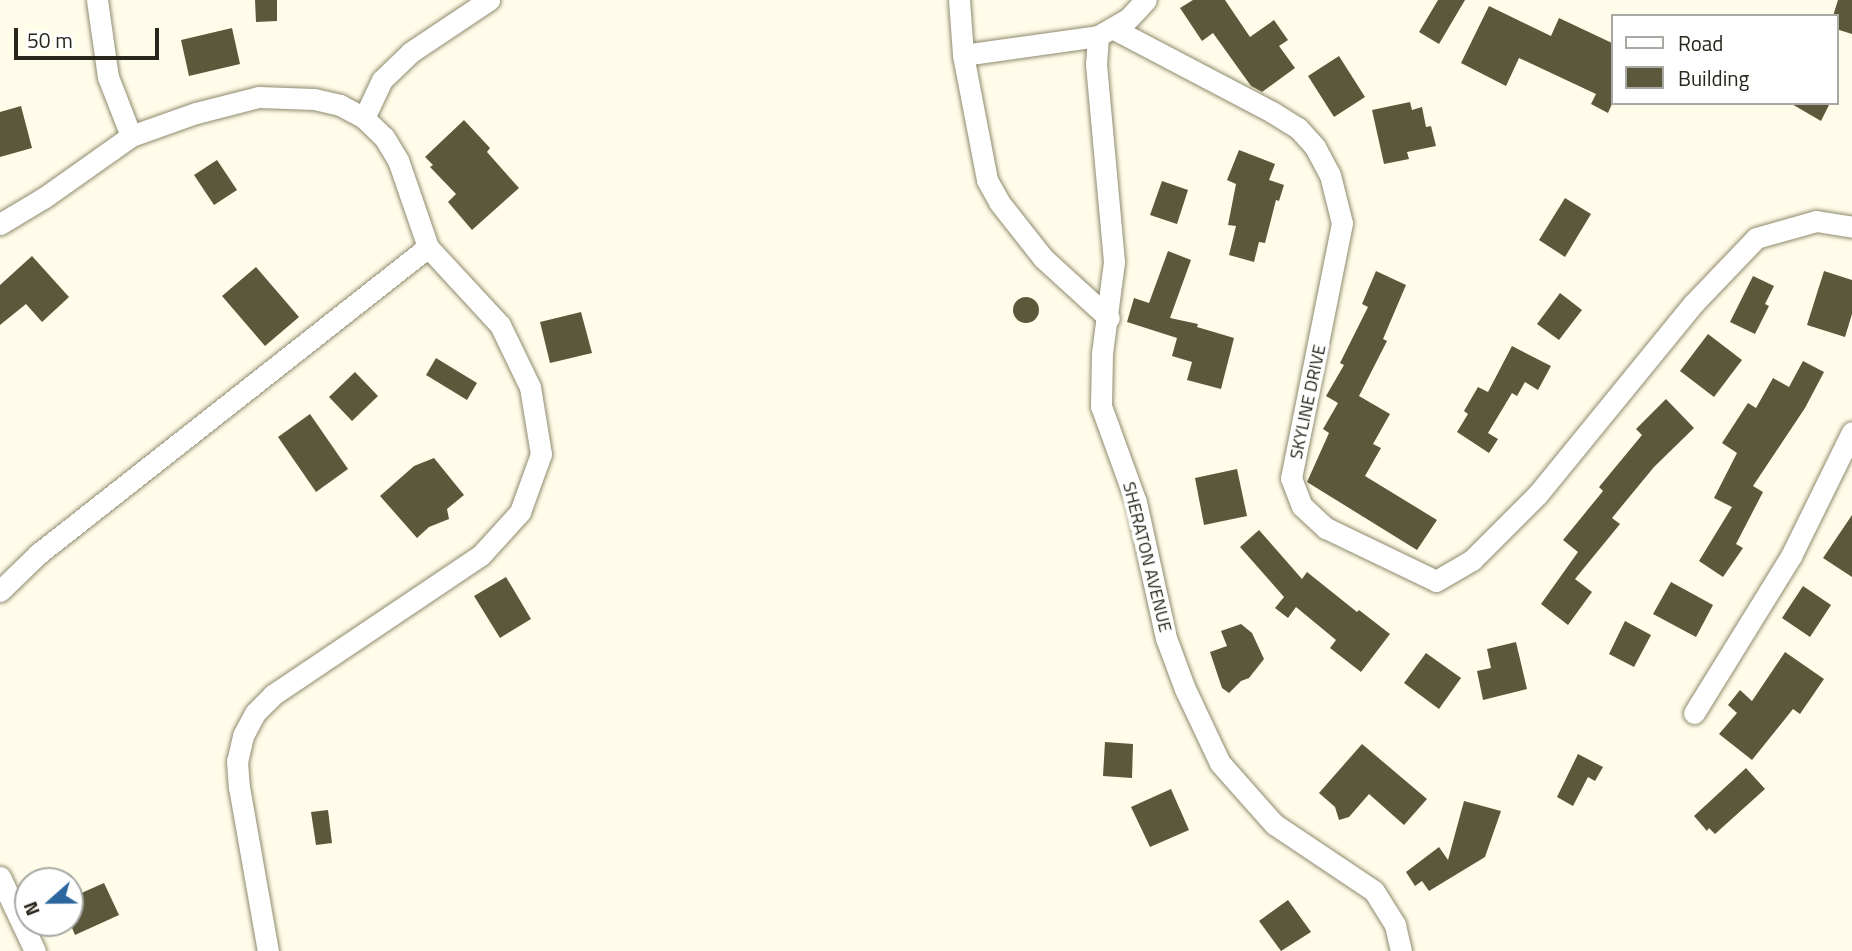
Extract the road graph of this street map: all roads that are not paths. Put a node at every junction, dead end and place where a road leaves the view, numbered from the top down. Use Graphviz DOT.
graph roads {
  1 [pos="97,0"];
  2 [pos="489,0"];
  3 [pos="959,0"];
  4 [pos="1146,0"];
  5 [pos="1106,33"];
  6 [pos="963,55"];
  7 [pos="364,118"];
  8 [pos="131,136"];
  9 [pos="0,224"];
  10 [pos="1852,227"];
  11 [pos="428,247"];
  12 [pos="1109,318"];
  13 [pos="1852,432"];
  14 [pos="0,591"];
  15 [pos="1694,713"];
  16 [pos="0,877"];
  17 [pos="35,951"];
  18 [pos="268,951"];
  19 [pos="1401,951"];
  1 -- 8 [label="street"];
  2 -- 7 [label="street"];
  3 -- 6 [label="street"];
  4 -- 5 [label="street"];
  5 -- 6 [label="street"];
  5 -- 10 [label="street, SKYLINE DRIVE"];
  5 -- 12 [label="street, SHERATON AVENUE"];
  6 -- 12 [label="street"];
  7 -- 8 [label="street"];
  7 -- 11 [label="street"];
  8 -- 9 [label="street"];
  11 -- 14 [label="street"];
  11 -- 18 [label="street"];
  12 -- 19 [label="street, SHERATON AVENUE"];
  13 -- 15 [label="street"];
  16 -- 17 [label="street"];
}
